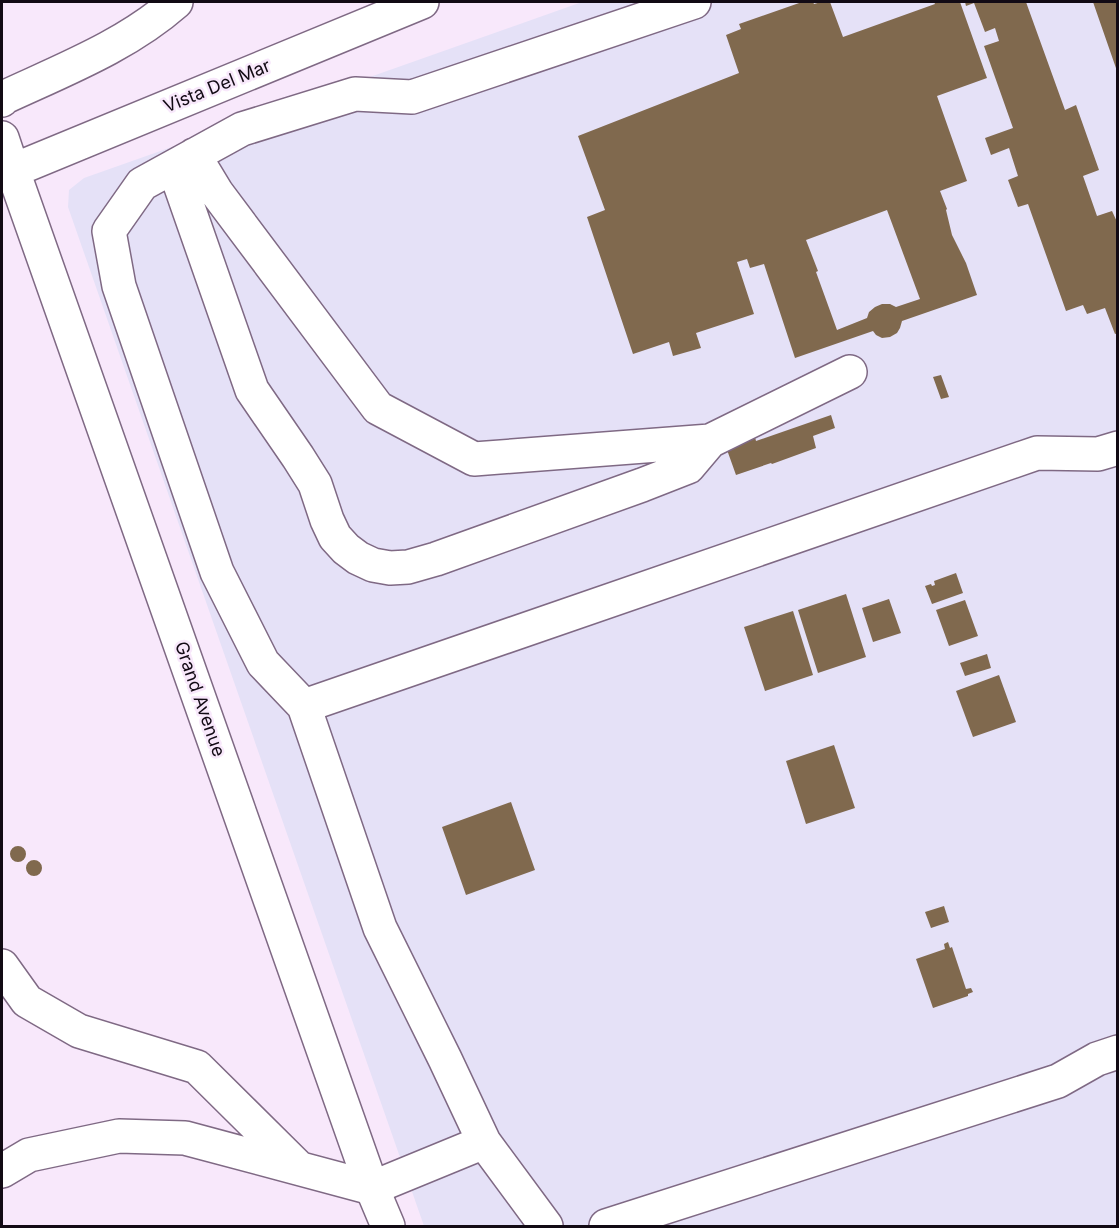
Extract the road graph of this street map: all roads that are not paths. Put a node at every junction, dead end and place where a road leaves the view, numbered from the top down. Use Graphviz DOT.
graph roads {
  1 [pos="176,2"];
  2 [pos="422,2"];
  3 [pos="694,2"];
  4 [pos="2,100"];
  5 [pos="2,138"];
  6 [pos="184,161"];
  7 [pos="7,173"];
  8 [pos="850,372"];
  9 [pos="710,441"];
  10 [pos="1118,448"];
  11 [pos="304,706"];
  12 [pos="2,966"];
  13 [pos="1118,1052"];
  14 [pos="484,1142"];
  15 [pos="300,1169"];
  16 [pos="2,1171"];
  17 [pos="372,1188"];
  18 [pos="388,1227"];
  19 [pos="546,1227"];
  20 [pos="606,1227"];
  1 -- 4 [label="main road"];
  2 -- 7 [label="main road, Vista Del Mar"];
  3 -- 6 [label="main road"];
  5 -- 7 [label="main road, Grand Avenue"];
  6 -- 9 [label="main road"];
  6 -- 9 [label="main road"];
  6 -- 11 [label="main road"];
  7 -- 17 [label="main road, Grand Avenue"];
  8 -- 9 [label="main road"];
  10 -- 11 [label="main road"];
  11 -- 14 [label="main road"];
  12 -- 15 [label="main road"];
  13 -- 20 [label="main road"];
  14 -- 17 [label="main road"];
  14 -- 19 [label="main road"];
  15 -- 16 [label="main road"];
  15 -- 17 [label="main road"];
  17 -- 18 [label="main road, Grand Avenue"];
}
